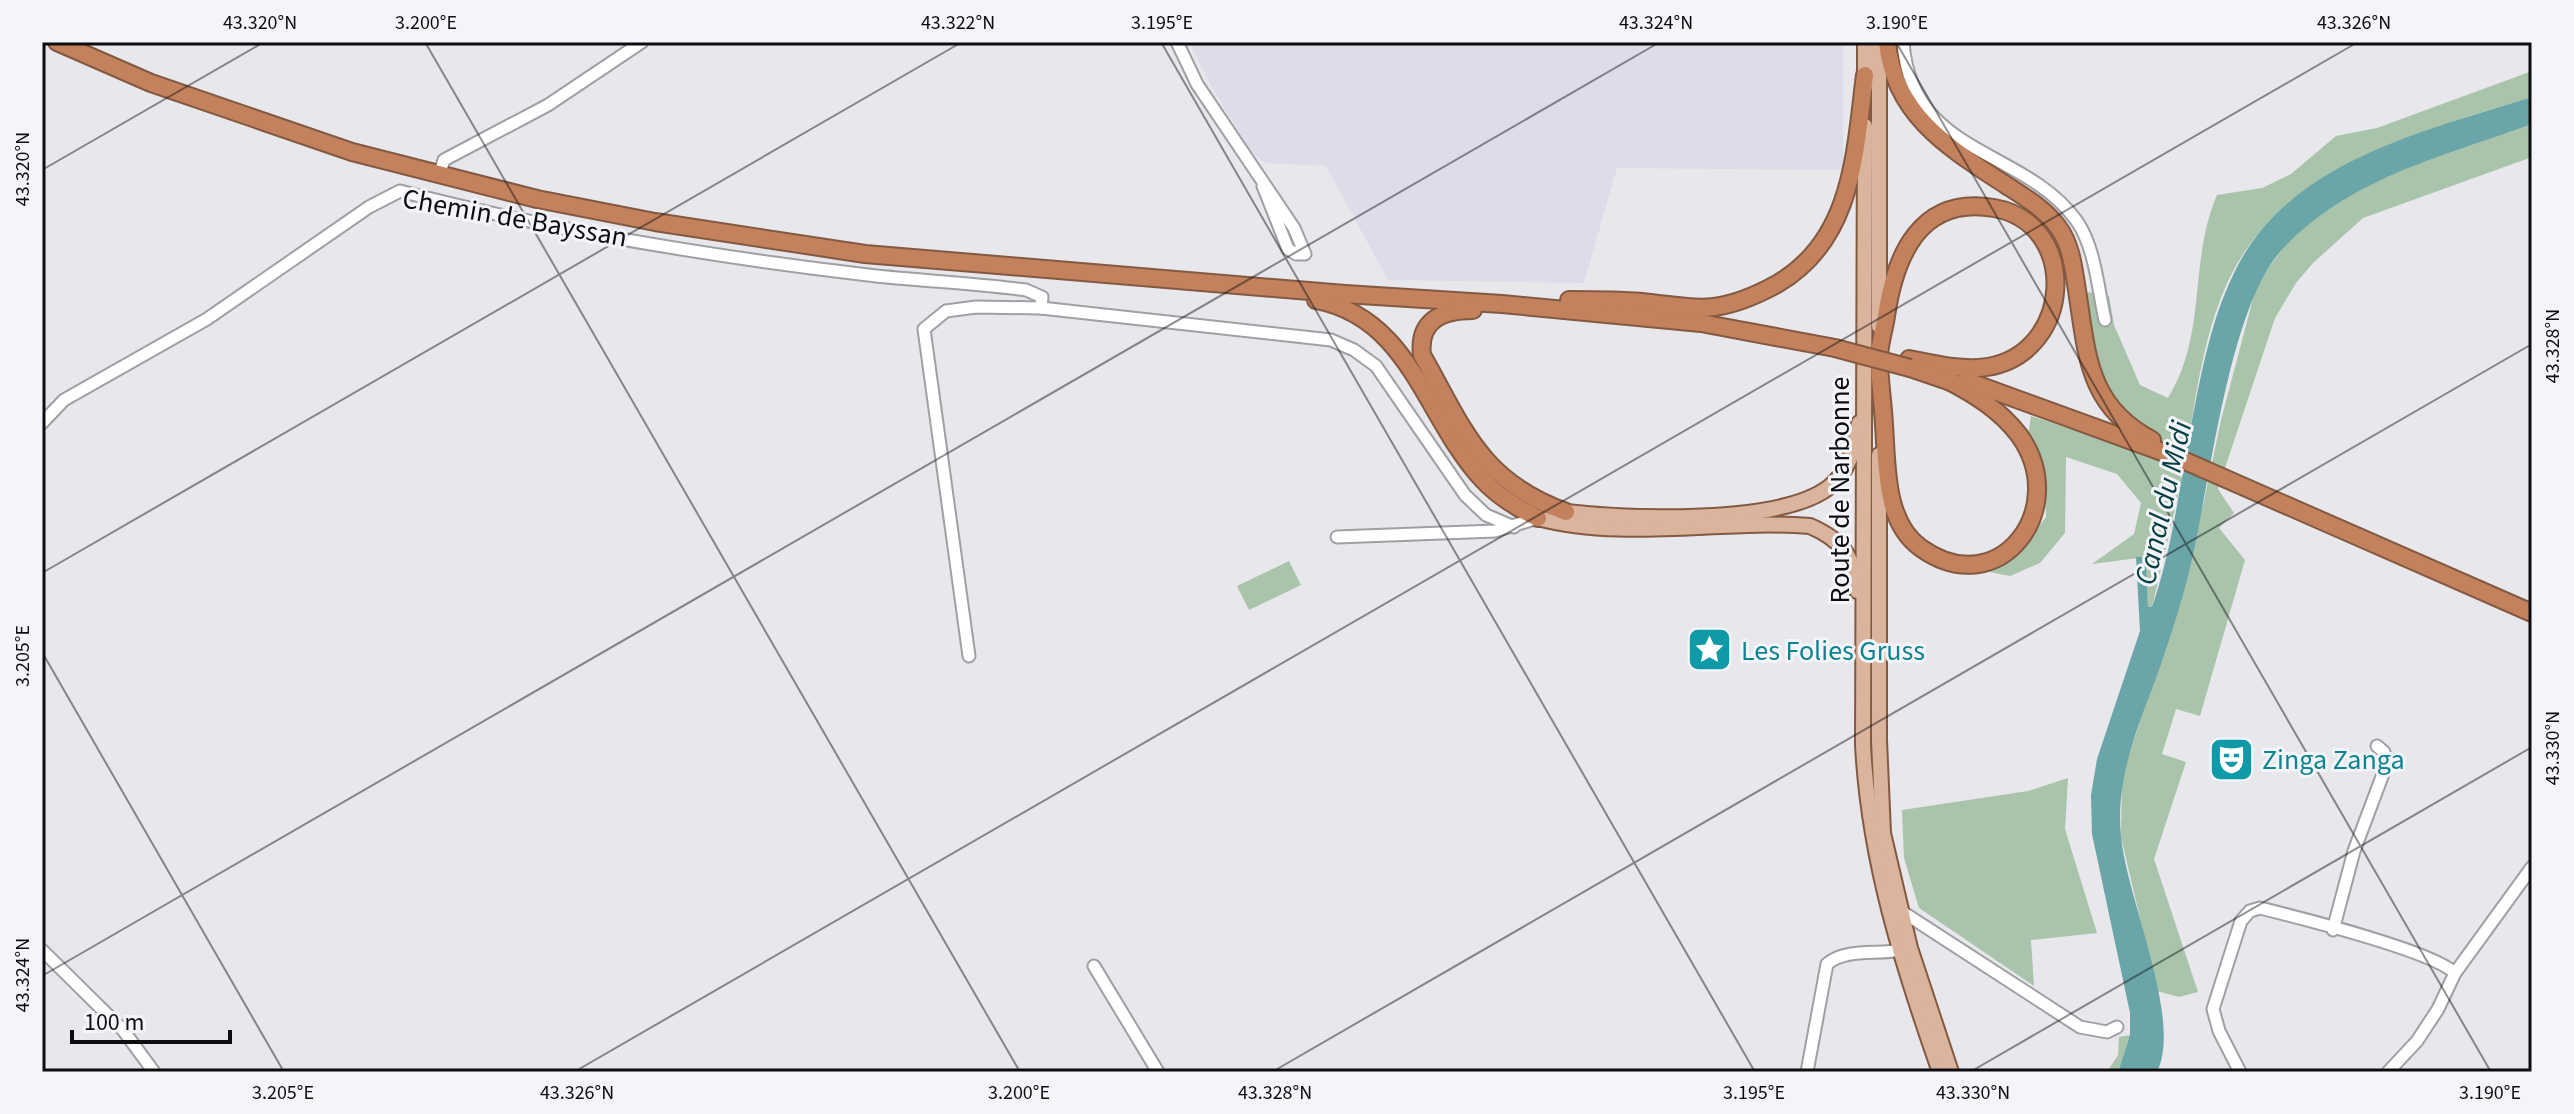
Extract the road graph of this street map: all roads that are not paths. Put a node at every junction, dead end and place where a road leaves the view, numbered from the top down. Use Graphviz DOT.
graph roads {
  1 [pos="57,42"];
  2 [pos="642,42"];
  3 [pos="1177,42"];
  4 [pos="1865,42"];
  5 [pos="1879,42"];
  6 [pos="1887,42"];
  7 [pos="1903,42"];
  8 [pos="1865,75"];
  9 [pos="439,175"];
  10 [pos="1263,186"];
  11 [pos="782,240"];
  12 [pos="1175,281"];
  13 [pos="1564,300"];
  14 [pos="1041,308"];
  15 [pos="1620,314"];
  16 [pos="2105,320"];
  17 [pos="1836,344"];
  18 [pos="1879,355"];
  19 [pos="1909,363"];
  20 [pos="1947,380"];
  21 [pos="1865,387"];
  22 [pos="42,423"];
  23 [pos="2176,460"];
  24 [pos="2228,483"];
  25 [pos="1532,499"];
  26 [pos="1566,512"];
  27 [pos="1538,518"];
  28 [pos="1514,527"];
  29 [pos="1337,537"];
  30 [pos="2532,613"];
  31 [pos="2532,620"];
  32 [pos="969,656"];
  33 [pos="1863,692"];
  34 [pos="2377,746"];
  35 [pos="2532,867"];
  36 [pos="1882,891"];
  37 [pos="1899,911"];
  38 [pos="2333,930"];
  39 [pos="42,950"];
  40 [pos="1904,950"];
  41 [pos="1094,966"];
  42 [pos="2455,973"];
  43 [pos="2117,1027"];
  44 [pos="154,1072"];
  45 [pos="1158,1072"];
  46 [pos="1807,1072"];
  47 [pos="1940,1072"];
  48 [pos="1951,1072"];
  49 [pos="2240,1072"];
  50 [pos="2388,1072"];
  1 -- 9 [label="highway"];
  2 -- 9 [label="street"];
  3 -- 10 [label="street"];
  4 -- 8 [label="main road, Route de Narbonne"];
  5 -- 18 [label="main road, Route de Narbonne"];
  6 -- 23 [label="highway"];
  7 -- 16 [label="street"];
  8 -- 13 [label="highway"];
  8 -- 21 [label="main road, Route de Narbonne"];
  9 -- 11 [label="highway"];
  10 -- 10 [label="street"];
  11 -- 12 [label="highway"];
  11 -- 13 [label="highway"];
  12 -- 15 [label="highway"];
  12 -- 27 [label="highway"];
  13 -- 17 [label="highway"];
  14 -- 22 [label="street, Chemin de Bayssan"];
  14 -- 28 [label="street"];
  14 -- 32 [label="street"];
  15 -- 17 [label="highway"];
  15 -- 25 [label="highway"];
  17 -- 19 [label="highway, bridge"];
  18 -- 19 [label="highway"];
  18 -- 20 [label="highway"];
  18 -- 37 [label="main road, Route de Narbonne"];
  19 -- 20 [label="highway"];
  19 -- 23 [label="highway"];
  20 -- 23 [label="highway"];
  21 -- 26 [label="main road"];
  21 -- 33 [label="main road, Route de Narbonne"];
  23 -- 24 [label="highway"];
  24 -- 30 [label="highway"];
  24 -- 31 [label="highway"];
  25 -- 26 [label="highway"];
  25 -- 27 [label="street"];
  26 -- 27 [label="street"];
  27 -- 28 [label="street"];
  27 -- 33 [label="main road"];
  28 -- 29 [label="street"];
  33 -- 36 [label="main road, Route de Narbonne"];
  34 -- 38 [label="street"];
  35 -- 42 [label="street"];
  36 -- 37 [label="street"];
  36 -- 40 [label="main road, Route de Narbonne"];
  37 -- 40 [label="main road, Route de Narbonne"];
  37 -- 43 [label="street"];
  38 -- 42 [label="street"];
  38 -- 49 [label="street"];
  39 -- 44 [label="street"];
  40 -- 46 [label="street"];
  40 -- 47 [label="main road, Route de Narbonne"];
  40 -- 48 [label="main road, Route de Narbonne"];
  41 -- 45 [label="street"];
  42 -- 50 [label="street"];
}
